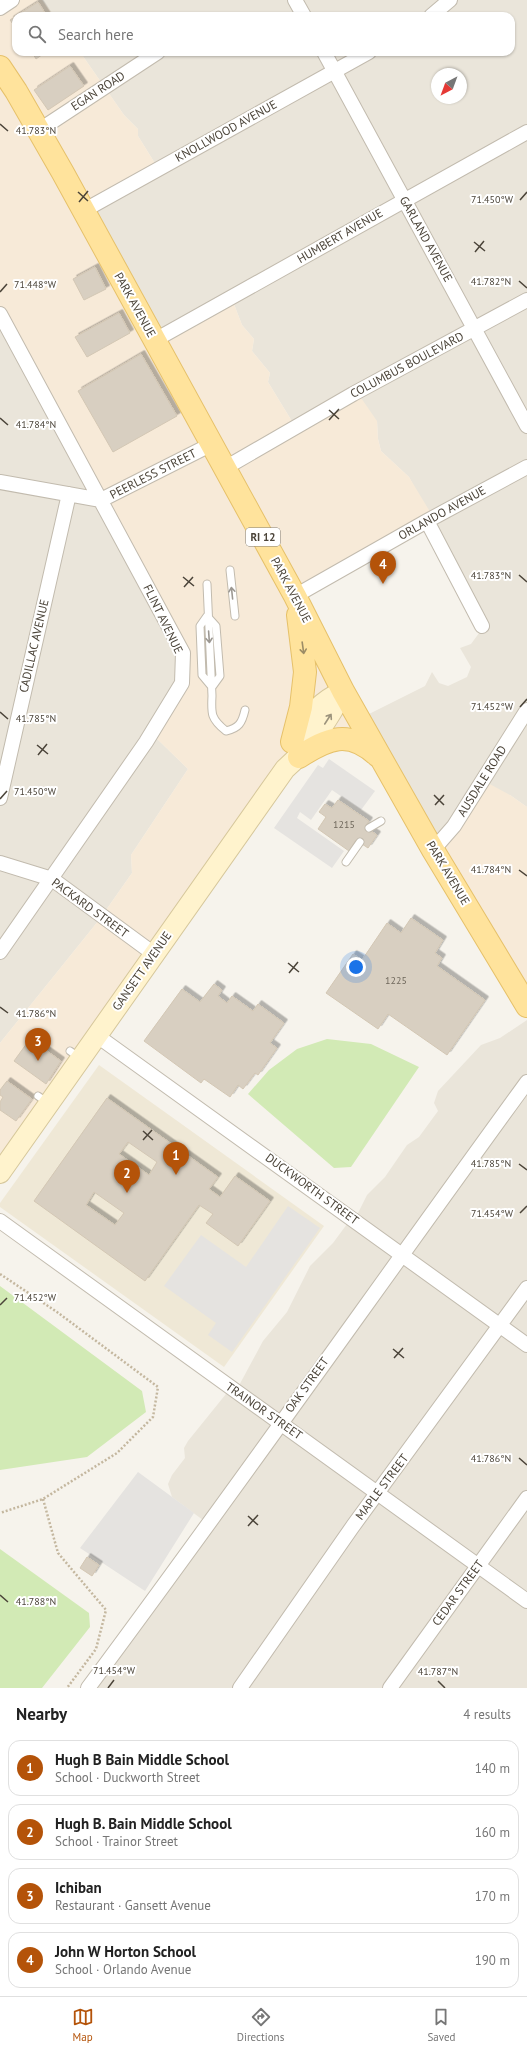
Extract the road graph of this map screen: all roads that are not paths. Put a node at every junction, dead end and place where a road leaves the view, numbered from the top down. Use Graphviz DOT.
graph roads {
  1 [pos="12,0"];
  2 [pos="295,0"];
  3 [pos="450,0"];
  4 [pos="0,8"];
  5 [pos="302,12"];
  6 [pos="436,12"];
  7 [pos="152,56"];
  8 [pos="326,56"];
  9 [pos="361,56"];
  10 [pos="0,67"];
  11 [pos="334,71"];
  12 [pos="38,131"];
  13 [pos="527,132"];
  14 [pos="404,200"];
  15 [pos="83,211"];
  16 [pos="527,300"];
  17 [pos="0,314"];
  18 [pos="475,328"];
  19 [pos="155,340"];
  20 [pos="527,426"];
  21 [pos="212,444"];
  22 [pos="527,467"];
  23 [pos="225,468"];
  24 [pos="0,482"];
  25 [pos="69,494"];
  26 [pos="101,500"];
  27 [pos="427,521"];
  28 [pos="230,570"];
  29 [pos="207,584"];
  30 [pos="295,596"];
  31 [pos="235,616"];
  32 [pos="482,626"];
  33 [pos="343,692"];
  34 [pos="245,710"];
  35 [pos="527,710"];
  36 [pos="292,756"];
  37 [pos="383,762"];
  38 [pos="0,798"];
  39 [pos="381,821"];
  40 [pos="369,828"];
  41 [pos="360,842"];
  42 [pos="433,850"];
  43 [pos="346,862"];
  44 [pos="0,863"];
  45 [pos="52,879"];
  46 [pos="0,952"];
  47 [pos="154,954"];
  48 [pos="526,1001"];
  49 [pos="96,1035"];
  50 [pos="527,1082"];
  51 [pos="0,1173"];
  52 [pos="0,1221"];
  53 [pos="402,1254"];
  54 [pos="527,1288"];
  55 [pos="500,1325"];
  56 [pos="527,1344"];
  57 [pos="280,1423"];
  58 [pos="377,1495"];
  59 [pos="527,1498"];
  60 [pos="478,1566"];
  61 [pos="527,1601"];
  62 [pos="88,1688"];
  63 [pos="240,1688"];
  64 [pos="390,1688"];
  1 -- 4 [label="street"];
  2 -- 5 [label="street"];
  3 -- 6 [label="street"];
  7 -- 12 [label="street, EGAN ROAD"];
  8 -- 11 [label="street, GARLAND AVENUE"];
  9 -- 11 [label="street, KNOLLWOOD AVENUE"];
  10 -- 12 [label="main road, PARK AVENUE / RI 12"];
  11 -- 14 [label="street, GARLAND AVENUE"];
  11 -- 15 [label="street, KNOLLWOOD AVENUE"];
  12 -- 15 [label="main road, PARK AVENUE / RI 12"];
  13 -- 14 [label="street, HUMBERT AVENUE"];
  14 -- 18 [label="street, GARLAND AVENUE"];
  14 -- 19 [label="street, HUMBERT AVENUE"];
  15 -- 19 [label="main road, PARK AVENUE / RI 12"];
  16 -- 18 [label="street, COLUMBUS BOULEVARD"];
  17 -- 26 [label="street, FLINT AVENUE"];
  18 -- 20 [label="street, GARLAND AVENUE"];
  18 -- 23 [label="street, COLUMBUS BOULEVARD"];
  19 -- 21 [label="main road, PARK AVENUE / RI 12"];
  21 -- 23 [label="main road, PARK AVENUE / RI 12"];
  21 -- 26 [label="street, PEERLESS STREET"];
  22 -- 27 [label="street, ORLANDO AVENUE"];
  23 -- 30 [label="main road, PARK AVENUE / RI 12"];
  24 -- 25 [label="street, PEERLESS STREET"];
  25 -- 26 [label="street, PEERLESS STREET"];
  25 -- 38 [label="street, CADILLAC AVENUE"];
  26 -- 45 [label="street, FLINT AVENUE"];
  27 -- 30 [label="street, ORLANDO AVENUE"];
  27 -- 32 [label="street"];
  31 -- 28 [label="lane, one-way"];
  29 -- 34 [label="lane, one-way"];
  30 -- 33 [label="main road, PARK AVENUE / RI 12"];
  30 -- 36 [label="main road, one-way"];
  33 -- 36 [label="main road, GANSETT AVENUE"];
  33 -- 37 [label="main road, PARK AVENUE / RI 12"];
  35 -- 42 [label="street, AUSDALE ROAD"];
  36 -- 37 [label="main road"];
  36 -- 47 [label="main road, GANSETT AVENUE"];
  37 -- 42 [label="main road, PARK AVENUE / RI 12"];
  39 -- 40 [label="lane"];
  41 -- 43 [label="lane"];
  42 -- 48 [label="main road, PARK AVENUE / RI 12"];
  44 -- 45 [label="street, PACKARD STREET"];
  45 -- 46 [label="street, FLINT AVENUE"];
  45 -- 47 [label="street, PACKARD STREET"];
  47 -- 49 [label="main road, GANSETT AVENUE"];
  49 -- 51 [label="main road, GANSETT AVENUE"];
  49 -- 53 [label="street, DUCKWORTH STREET"];
  50 -- 53 [label="street, OAK STREET"];
  52 -- 57 [label="street, TRAINOR STREET"];
  53 -- 55 [label="street, DUCKWORTH STREET"];
  53 -- 57 [label="street, OAK STREET"];
  54 -- 55 [label="street, MAPLE STREET"];
  55 -- 56 [label="street, DUCKWORTH STREET"];
  55 -- 58 [label="street, MAPLE STREET"];
  57 -- 58 [label="street, TRAINOR STREET"];
  57 -- 62 [label="street, OAK STREET"];
  58 -- 60 [label="street, TRAINOR STREET"];
  58 -- 63 [label="street, MAPLE STREET"];
  59 -- 60 [label="street, CEDAR STREET"];
  60 -- 61 [label="street, TRAINOR STREET"];
  60 -- 64 [label="street, CEDAR STREET"];
}
